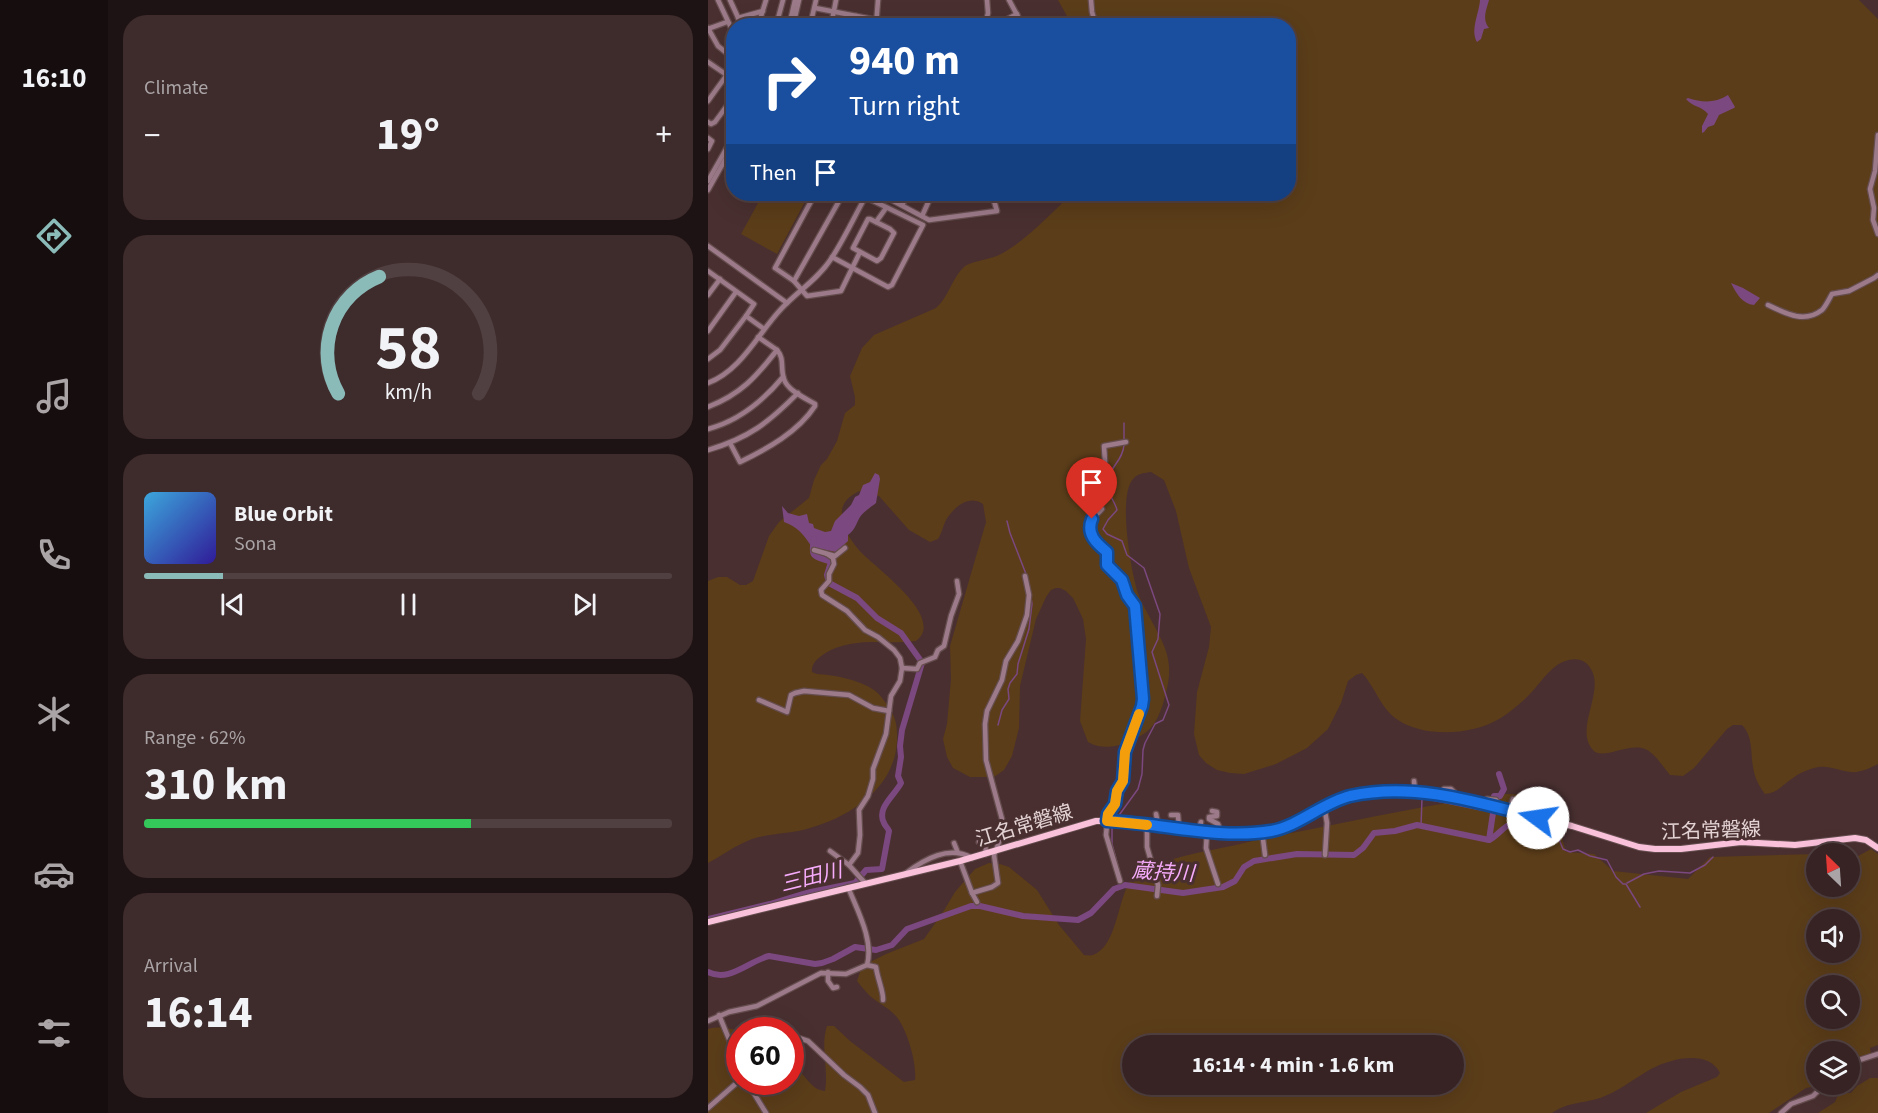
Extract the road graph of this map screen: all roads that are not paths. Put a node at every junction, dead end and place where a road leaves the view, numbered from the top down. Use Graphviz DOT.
graph roads {
  1 [pos="718,0"];
  2 [pos="730,0"];
  3 [pos="766,0"];
  4 [pos="783,0"];
  5 [pos="797,0"];
  6 [pos="816,0"];
  7 [pos="836,0"];
  8 [pos="878,0"];
  9 [pos="987,0"];
  10 [pos="1009,0"];
  11 [pos="1091,0"];
  12 [pos="815,8"];
  13 [pos="834,11"];
  14 [pos="763,12"];
  15 [pos="1017,14"];
  16 [pos="856,16"];
  17 [pos="738,18"];
  18 [pos="761,18"];
  19 [pos="778,18"];
  20 [pos="793,18"];
  21 [pos="812,18"];
  22 [pos="833,18"];
  23 [pos="863,18"];
  24 [pos="877,18"];
  25 [pos="987,18"];
  26 [pos="1009,18"];
  27 [pos="1019,18"];
  28 [pos="1094,18"];
  29 [pos="726,20"];
  30 [pos="726,22"];
  31 [pos="708,29"];
  32 [pos="726,52"];
  33 [pos="709,65"];
  34 [pos="726,76"];
  35 [pos="708,101"];
  36 [pos="726,107"];
  37 [pos="708,122"];
  38 [pos="1878,135"];
  39 [pos="708,138"];
  40 [pos="708,148"];
  41 [pos="726,149"];
  42 [pos="726,158"];
  43 [pos="708,181"];
  44 [pos="708,190"];
  45 [pos="811,201"];
  46 [pos="839,201"];
  47 [pos="863,201"];
  48 [pos="875,201"];
  49 [pos="894,201"];
  50 [pos="904,201"];
  51 [pos="929,201"];
  52 [pos="994,201"];
  53 [pos="902,205"];
  54 [pos="886,208"];
  55 [pos="922,216"];
  56 [pos="876,222"];
  57 [pos="1878,234"];
  58 [pos="708,246"];
  59 [pos="860,252"];
  60 [pos="832,257"];
  61 [pos="852,268"];
  62 [pos="708,271"];
  63 [pos="1878,275"];
  64 [pos="720,279"];
  65 [pos="794,281"];
  66 [pos="801,290"];
  67 [pos="736,292"];
  68 [pos="708,296"];
  69 [pos="787,303"];
  70 [pos="1768,305"];
  71 [pos="746,316"];
  72 [pos="764,329"];
  73 [pos="708,331"];
  74 [pos="758,337"];
  75 [pos="777,350"];
  76 [pos="708,359"];
  77 [pos="783,377"];
  78 [pos="708,383"];
  79 [pos="798,393"];
  80 [pos="708,406"];
  81 [pos="708,429"];
  82 [pos="1126,442"];
  83 [pos="730,443"];
  84 [pos="708,450"];
  85 [pos="845,548"];
  86 [pos="814,550"];
  87 [pos="827,554"];
  88 [pos="1025,576"];
  89 [pos="957,581"];
  90 [pos="902,668"];
  91 [pos="759,700"];
  92 [pos="889,711"];
  93 [pos="1413,781"];
  94 [pos="1404,784"];
  95 [pos="1405,791"];
  96 [pos="1415,792"];
  97 [pos="1513,799"];
  98 [pos="1324,806"];
  99 [pos="1506,809"];
  100 [pos="1212,811"];
  101 [pos="1156,814"];
  102 [pos="1171,814"];
  103 [pos="1112,821"];
  104 [pos="1201,822"];
  105 [pos="1150,825"];
  106 [pos="1179,829"];
  107 [pos="1198,831"];
  108 [pos="1262,831"];
  109 [pos="1207,832"];
  110 [pos="1221,833"];
  111 [pos="979,842"];
  112 [pos="954,843"];
  113 [pos="1878,848"];
  114 [pos="830,851"];
  115 [pos="996,851"];
  116 [pos="958,853"];
  117 [pos="986,854"];
  118 [pos="1264,855"];
  119 [pos="1325,855"];
  120 [pos="972,858"];
  121 [pos="960,861"];
  122 [pos="849,865"];
  123 [pos="903,874"];
  124 [pos="862,879"];
  125 [pos="1120,881"];
  126 [pos="1218,884"];
  127 [pos="848,887"];
  128 [pos="972,893"];
  129 [pos="1157,896"];
  130 [pos="977,902"];
  131 [pos="708,922"];
  132 [pos="867,965"];
  133 [pos="828,972"];
  134 [pos="837,987"];
  135 [pos="883,1000"];
  136 [pos="719,1015"];
  137 [pos="708,1020"];
  138 [pos="726,1031"];
  139 [pos="804,1040"];
  140 [pos="1878,1054"];
  141 [pos="1860,1060"];
  142 [pos="726,1092"];
  143 [pos="755,1095"];
  144 [pos="1814,1095"];
  145 [pos="708,1108"];
  146 [pos="766,1113"];
  147 [pos="875,1113"];
  148 [pos="1781,1113"];
  1 -- 29 [label="street"];
  2 -- 17 [label="street"];
  3 -- 14 [label="street"];
  4 -- 19 [label="street"];
  5 -- 20 [label="street"];
  6 -- 12 [label="street"];
  7 -- 13 [label="street"];
  8 -- 24 [label="street"];
  9 -- 25 [label="street"];
  10 -- 15 [label="street"];
  11 -- 28 [label="street"];
  12 -- 13 [label="street"];
  12 -- 21 [label="street"];
  13 -- 16 [label="street"];
  13 -- 22 [label="street"];
  14 -- 17 [label="street"];
  14 -- 18 [label="street"];
  15 -- 26 [label="street"];
  15 -- 27 [label="street"];
  16 -- 23 [label="street"];
  30 -- 31 [label="street"];
  31 -- 32 [label="street"];
  33 -- 34 [label="street"];
  34 -- 35 [label="street"];
  36 -- 37 [label="street"];
  38 -- 57 [label="street"];
  39 -- 40 [label="street"];
  41 -- 43 [label="street"];
  42 -- 44 [label="street"];
  45 -- 65 [label="street"];
  46 -- 65 [label="street"];
  47 -- 60 [label="street"];
  48 -- 54 [label="street"];
  49 -- 53 [label="street"];
  50 -- 53 [label="street"];
  51 -- 55 [label="street"];
  52 -- 55 [label="street"];
  53 -- 55 [label="street"];
  54 -- 56 [label="street"];
  54 -- 61 [label="street"];
  56 -- 59 [label="street"];
  56 -- 59 [label="street"];
  58 -- 69 [label="street"];
  59 -- 61 [label="street"];
  60 -- 61 [label="street"];
  60 -- 66 [label="street"];
  61 -- 66 [label="street"];
  62 -- 64 [label="street"];
  63 -- 70 [label="street"];
  64 -- 67 [label="street"];
  64 -- 68 [label="street"];
  65 -- 66 [label="street"];
  66 -- 69 [label="street"];
  67 -- 71 [label="street"];
  67 -- 73 [label="street"];
  69 -- 72 [label="street"];
  71 -- 72 [label="street"];
  71 -- 76 [label="street"];
  72 -- 74 [label="street"];
  74 -- 75 [label="street"];
  74 -- 78 [label="street"];
  75 -- 77 [label="street"];
  75 -- 80 [label="street"];
  77 -- 79 [label="street"];
  77 -- 81 [label="street"];
  79 -- 83 [label="street"];
  79 -- 83 [label="street"];
  82 -- 103 [label="street"];
  83 -- 84 [label="street"];
  85 -- 87 [label="street"];
  86 -- 87 [label="street"];
  87 -- 90 [label="street"];
  88 -- 115 [label="street"];
  89 -- 90 [label="street"];
  90 -- 92 [label="street"];
  91 -- 92 [label="street"];
  92 -- 122 [label="street"];
  93 -- 96 [label="street"];
  94 -- 95 [label="street"];
  95 -- 96 [label="main road, 江名常磐線"];
  95 -- 98 [label="main road, 江名常磐線"];
  96 -- 99 [label="main road, 江名常磐線"];
  97 -- 99 [label="street"];
  98 -- 108 [label="main road, 江名常磐線"];
  98 -- 119 [label="street"];
  99 -- 113 [label="main road, 江名常磐線"];
  100 -- 110 [label="street"];
  101 -- 105 [label="street"];
  102 -- 106 [label="street"];
  103 -- 105 [label="main road, 江名常磐線"];
  103 -- 115 [label="main road, 江名常磐線"];
  103 -- 125 [label="street"];
  104 -- 107 [label="street"];
  105 -- 106 [label="main road, 江名常磐線"];
  105 -- 129 [label="street"];
  106 -- 107 [label="main road, 江名常磐線"];
  107 -- 109 [label="main road, 江名常磐線"];
  108 -- 110 [label="main road, 江名常磐線"];
  108 -- 118 [label="street"];
  109 -- 110 [label="main road, 江名常磐線"];
  109 -- 126 [label="street"];
  111 -- 117 [label="street"];
  112 -- 116 [label="street"];
  114 -- 122 [label="street"];
  115 -- 117 [label="main road, 江名常磐線"];
  115 -- 128 [label="street"];
  116 -- 120 [label="street"];
  116 -- 123 [label="street"];
  117 -- 120 [label="main road, 江名常磐線"];
  120 -- 121 [label="main road, 江名常磐線"];
  121 -- 123 [label="main road, 江名常磐線"];
  121 -- 128 [label="street"];
  122 -- 124 [label="street"];
  123 -- 124 [label="main road, 江名常磐線"];
  124 -- 127 [label="main road, 江名常磐線"];
  127 -- 131 [label="main road, 江名常磐線"];
  127 -- 132 [label="street"];
  128 -- 130 [label="street"];
  132 -- 133 [label="street"];
  132 -- 135 [label="street"];
  133 -- 134 [label="street"];
  133 -- 136 [label="street"];
  136 -- 137 [label="street"];
  136 -- 138 [label="street"];
  139 -- 147 [label="street"];
  140 -- 141 [label="street"];
  142 -- 145 [label="street"];
  143 -- 146 [label="street"];
  144 -- 148 [label="street"];
}
